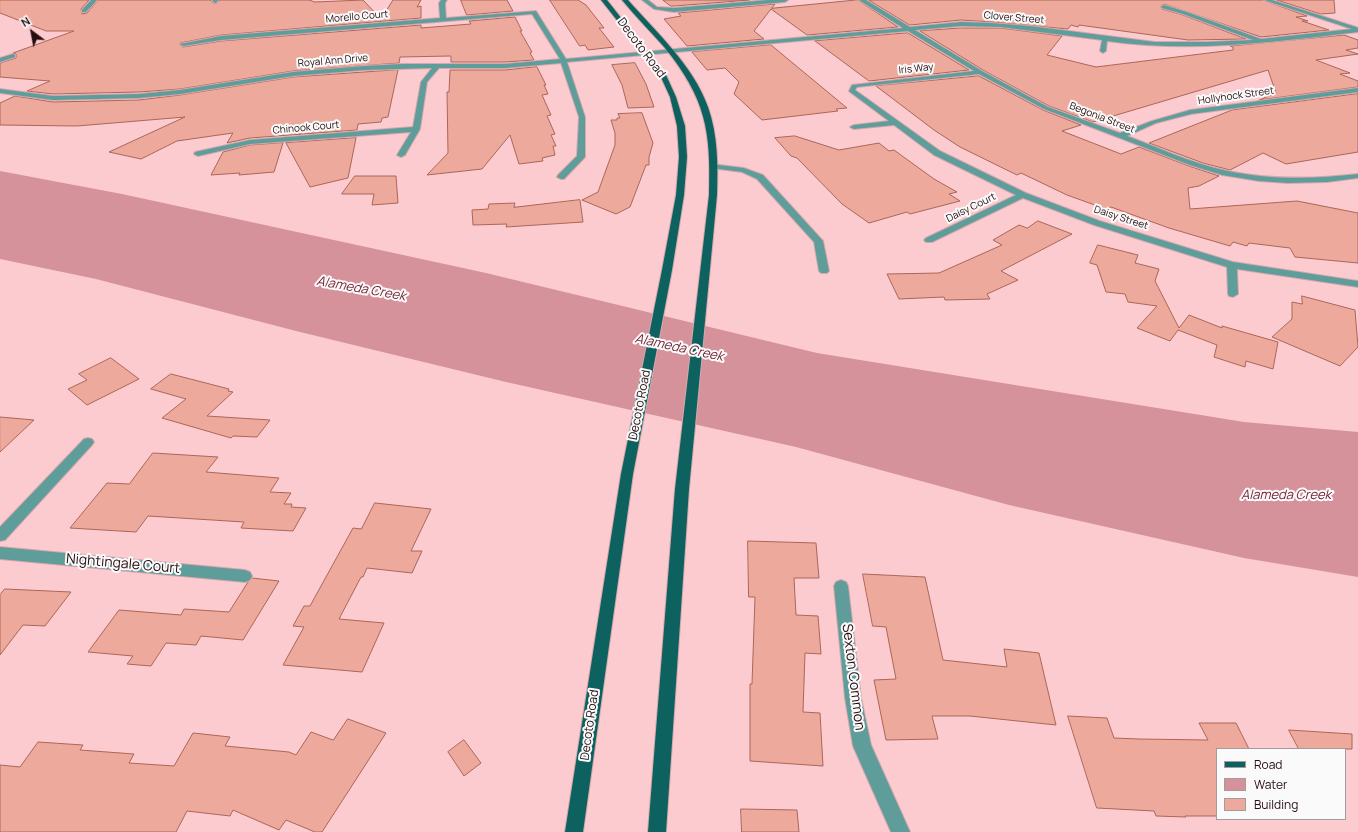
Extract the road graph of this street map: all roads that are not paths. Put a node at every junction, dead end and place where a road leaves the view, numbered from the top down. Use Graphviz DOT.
graph roads {
  1 [pos="94,0"];
  2 [pos="444,0"];
  3 [pos="604,0"];
  4 [pos="625,0"];
  5 [pos="645,0"];
  6 [pos="784,0"];
  7 [pos="862,0"];
  8 [pos="1268,0"];
  9 [pos="1164,8"];
  10 [pos="84,11"];
  11 [pos="444,19"];
  12 [pos="910,28"];
  13 [pos="1358,30"];
  14 [pos="1105,38"];
  15 [pos="1263,41"];
  16 [pos="183,44"];
  17 [pos="1103,51"];
  18 [pos="669,52"];
  19 [pos="647,54"];
  20 [pos="13,56"];
  21 [pos="0,60"];
  22 [pos="564,62"];
  23 [pos="437,66"];
  24 [pos="980,72"];
  25 [pos="854,86"];
  26 [pos="1358,90"];
  27 [pos="0,91"];
  28 [pos="895,123"];
  29 [pos="854,127"];
  30 [pos="416,129"];
  31 [pos="1120,136"];
  32 [pos="198,154"];
  33 [pos="401,155"];
  34 [pos="714,166"];
  35 [pos="1358,176"];
  36 [pos="561,177"];
  37 [pos="1023,195"];
  38 [pos="929,240"];
  39 [pos="1232,265"];
  40 [pos="824,271"];
  41 [pos="1358,284"];
  42 [pos="1233,294"];
  43 [pos="88,442"];
  44 [pos="0,536"];
  45 [pos="0,553"];
  46 [pos="245,576"];
  47 [pos="841,586"];
  48 [pos="574,832"];
  49 [pos="657,832"];
  50 [pos="901,832"];
  1 -- 10 [label="street"];
  2 -- 11 [label="street"];
  3 -- 19 [label="main road, Decoto Road"];
  4 -- 18 [label="main road, Decoto Road"];
  5 -- 6 [label="street"];
  7 -- 12 [label="street, Begonia Street"];
  8 -- 13 [label="street"];
  9 -- 15 [label="street"];
  11 -- 16 [label="street, Morello Court"];
  11 -- 22 [label="street, Morello Court"];
  12 -- 14 [label="street, Clover Street"];
  12 -- 18 [label="street, Clover Street"];
  12 -- 24 [label="street, Begonia Street"];
  13 -- 15 [label="street, Clover Street"];
  14 -- 15 [label="street, Clover Street"];
  14 -- 17 [label="street"];
  18 -- 19 [label="street, Royal Ann Drive"];
  18 -- 34 [label="main road, Decoto Road"];
  19 -- 22 [label="street, Royal Ann Drive"];
  19 -- 48 [label="main road, Decoto Road"];
  20 -- 21 [label="street"];
  22 -- 23 [label="street, Royal Ann Drive"];
  22 -- 36 [label="street"];
  23 -- 27 [label="street, Royal Ann Drive"];
  23 -- 30 [label="street"];
  24 -- 25 [label="street, Iris Way"];
  24 -- 31 [label="street, Begonia Street"];
  25 -- 28 [label="street, Daisy Street"];
  26 -- 31 [label="street, Hollyhock Street"];
  28 -- 29 [label="street"];
  28 -- 37 [label="street, Daisy Street"];
  30 -- 32 [label="street, Chinook Court"];
  30 -- 33 [label="street"];
  31 -- 35 [label="street, Begonia Street"];
  34 -- 40 [label="street"];
  34 -- 49 [label="main road, Decoto Road"];
  37 -- 38 [label="street, Daisy Court"];
  37 -- 39 [label="street, Daisy Street"];
  39 -- 41 [label="street, Daisy Street"];
  39 -- 42 [label="street"];
  43 -- 44 [label="street"];
  45 -- 46 [label="street, Nightingale Court"];
  47 -- 50 [label="street, Sexton Common"];
}
